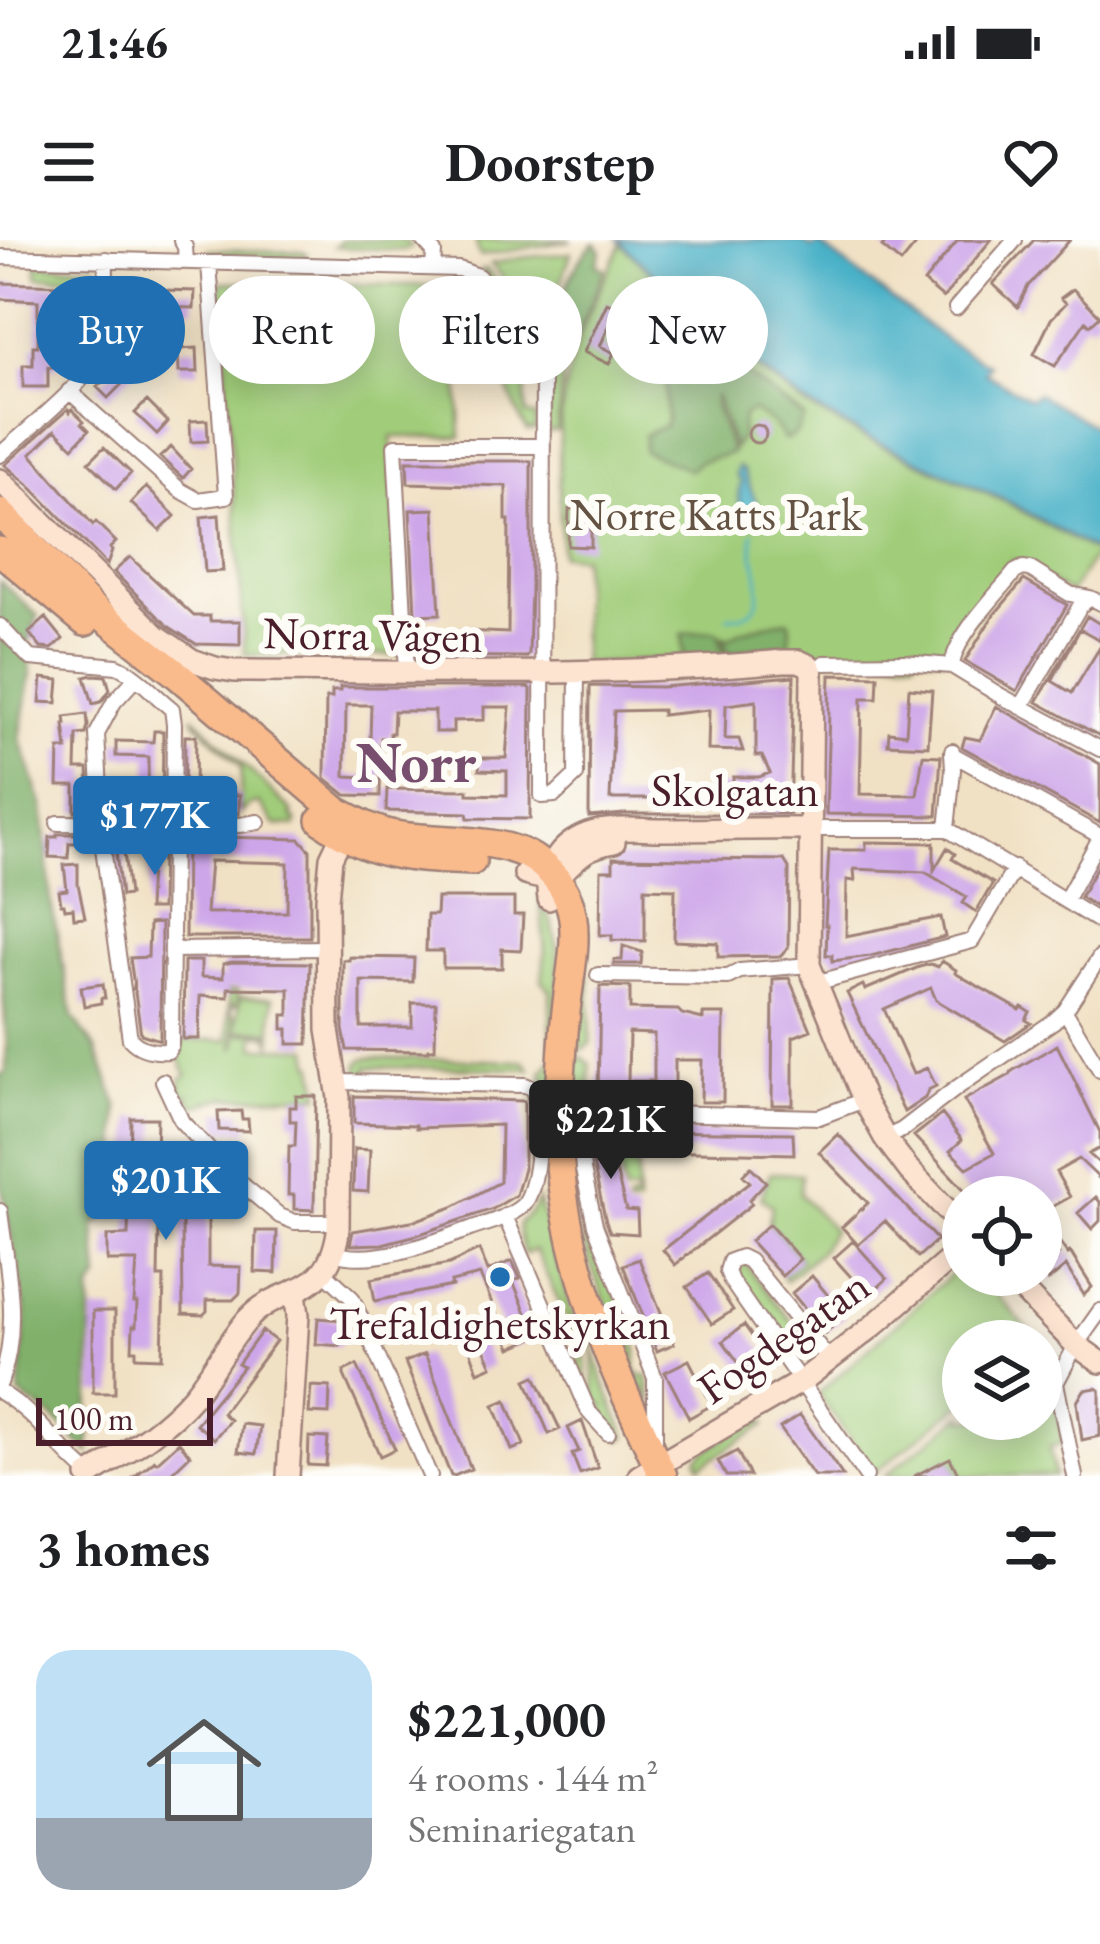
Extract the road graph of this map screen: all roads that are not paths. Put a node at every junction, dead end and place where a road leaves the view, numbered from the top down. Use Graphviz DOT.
graph roads {
  1 [pos="423,240"];
  2 [pos="1015,240"];
  3 [pos="184,250"];
  4 [pos="0,257"];
  5 [pos="106,259"];
  6 [pos="209,263"];
  7 [pos="433,268"];
  8 [pos="956,308"];
  9 [pos="69,391"];
  10 [pos="543,446"];
  11 [pos="0,455"];
  12 [pos="0,480"];
  13 [pos="0,513"];
  14 [pos="0,532"];
  15 [pos="0,551"];
  16 [pos="1095,601"];
  17 [pos="91,607"];
  18 [pos="0,626"];
  19 [pos="952,666"];
  20 [pos="818,669"];
  21 [pos="577,672"];
  22 [pos="407,673"];
  23 [pos="540,674"];
  24 [pos="136,678"];
  25 [pos="1021,707"];
  26 [pos="1100,749"];
  27 [pos="258,822"];
  28 [pos="58,823"];
  29 [pos="101,824"];
  30 [pos="173,824"];
  31 [pos="348,824"];
  32 [pos="947,829"];
  33 [pos="810,836"];
  34 [pos="1100,837"];
  35 [pos="1015,868"];
  36 [pos="545,880"];
  37 [pos="1066,899"];
  38 [pos="1100,922"];
  39 [pos="327,949"];
  40 [pos="172,950"];
  41 [pos="1100,957"];
  42 [pos="812,974"];
  43 [pos="598,975"];
  44 [pos="1065,1011"];
  45 [pos="1100,1070"];
  46 [pos="164,1081"];
  47 [pos="337,1082"];
  48 [pos="864,1100"];
  49 [pos="885,1138"];
  50 [pos="942,1205"];
  51 [pos="0,1211"];
  52 [pos="505,1216"];
  53 [pos="338,1222"];
  54 [pos="942,1266"];
  55 [pos="315,1275"];
  56 [pos="1028,1296"];
  57 [pos="1100,1311"];
  58 [pos="1076,1345"];
  59 [pos="830,1360"];
  60 [pos="1100,1362"];
  61 [pos="802,1381"];
  62 [pos="0,1383"];
  63 [pos="0,1392"];
  64 [pos="608,1433"];
  65 [pos="654,1468"];
  66 [pos="90,1476"];
  67 [pos="288,1476"];
  68 [pos="430,1476"];
  69 [pos="866,1476"];
  70 [pos="1075,1476"];
  1 -- 7 [label="street"];
  2 -- 8 [label="street"];
  3 -- 5 [label="street"];
  3 -- 6 [label="street"];
  4 -- 5 [label="street"];
  5 -- 9 [label="street"];
  6 -- 7 [label="street"];
  6 -- 9 [label="street"];
  7 -- 10 [label="street"];
  9 -- 11 [label="street"];
  10 -- 22 [label="street"];
  10 -- 23 [label="street"];
  12 -- 22 [label="street, Norra Vägen"];
  13 -- 17 [label="highway"];
  14 -- 17 [label="highway"];
  15 -- 31 [label="highway"];
  16 -- 19 [label="street"];
  16 -- 25 [label="street"];
  17 -- 31 [label="highway"];
  18 -- 24 [label="street"];
  19 -- 20 [label="street"];
  19 -- 25 [label="street"];
  20 -- 21 [label="street, Norra Vägen"];
  20 -- 33 [label="street"];
  21 -- 23 [label="street, Norra Vägen"];
  21 -- 23 [label="street"];
  22 -- 23 [label="street, Norra Vägen"];
  24 -- 29 [label="street"];
  24 -- 30 [label="street"];
  25 -- 26 [label="street"];
  27 -- 30 [label="street"];
  28 -- 29 [label="street"];
  29 -- 30 [label="street"];
  29 -- 40 [label="street"];
  30 -- 40 [label="street"];
  31 -- 36 [label="highway"];
  31 -- 39 [label="street"];
  32 -- 33 [label="street, Skolgatan"];
  32 -- 34 [label="street"];
  32 -- 35 [label="street"];
  33 -- 36 [label="street, Skolgatan"];
  33 -- 42 [label="street"];
  34 -- 37 [label="street"];
  35 -- 37 [label="street"];
  35 -- 42 [label="street"];
  36 -- 65 [label="highway"];
  37 -- 38 [label="street"];
  39 -- 40 [label="street"];
  39 -- 47 [label="street"];
  41 -- 44 [label="street"];
  42 -- 43 [label="street"];
  42 -- 48 [label="street"];
  44 -- 45 [label="street"];
  44 -- 49 [label="street"];
  46 -- 53 [label="street"];
  47 -- 52 [label="street"];
  47 -- 53 [label="street"];
  48 -- 49 [label="street"];
  48 -- 65 [label="street"];
  49 -- 50 [label="street"];
  51 -- 62 [label="street"];
  52 -- 55 [label="street"];
  52 -- 64 [label="street"];
  53 -- 55 [label="street"];
  54 -- 59 [label="street, Fogdegatan"];
  55 -- 66 [label="street"];
  55 -- 67 [label="street"];
  55 -- 68 [label="street"];
  56 -- 58 [label="street"];
  57 -- 58 [label="street"];
  58 -- 60 [label="street"];
  58 -- 70 [label="street"];
  59 -- 61 [label="street, Fogdegatan"];
  59 -- 61 [label="street"];
  61 -- 65 [label="street, Fogdegatan"];
  61 -- 69 [label="street"];
  63 -- 66 [label="street"];
}
